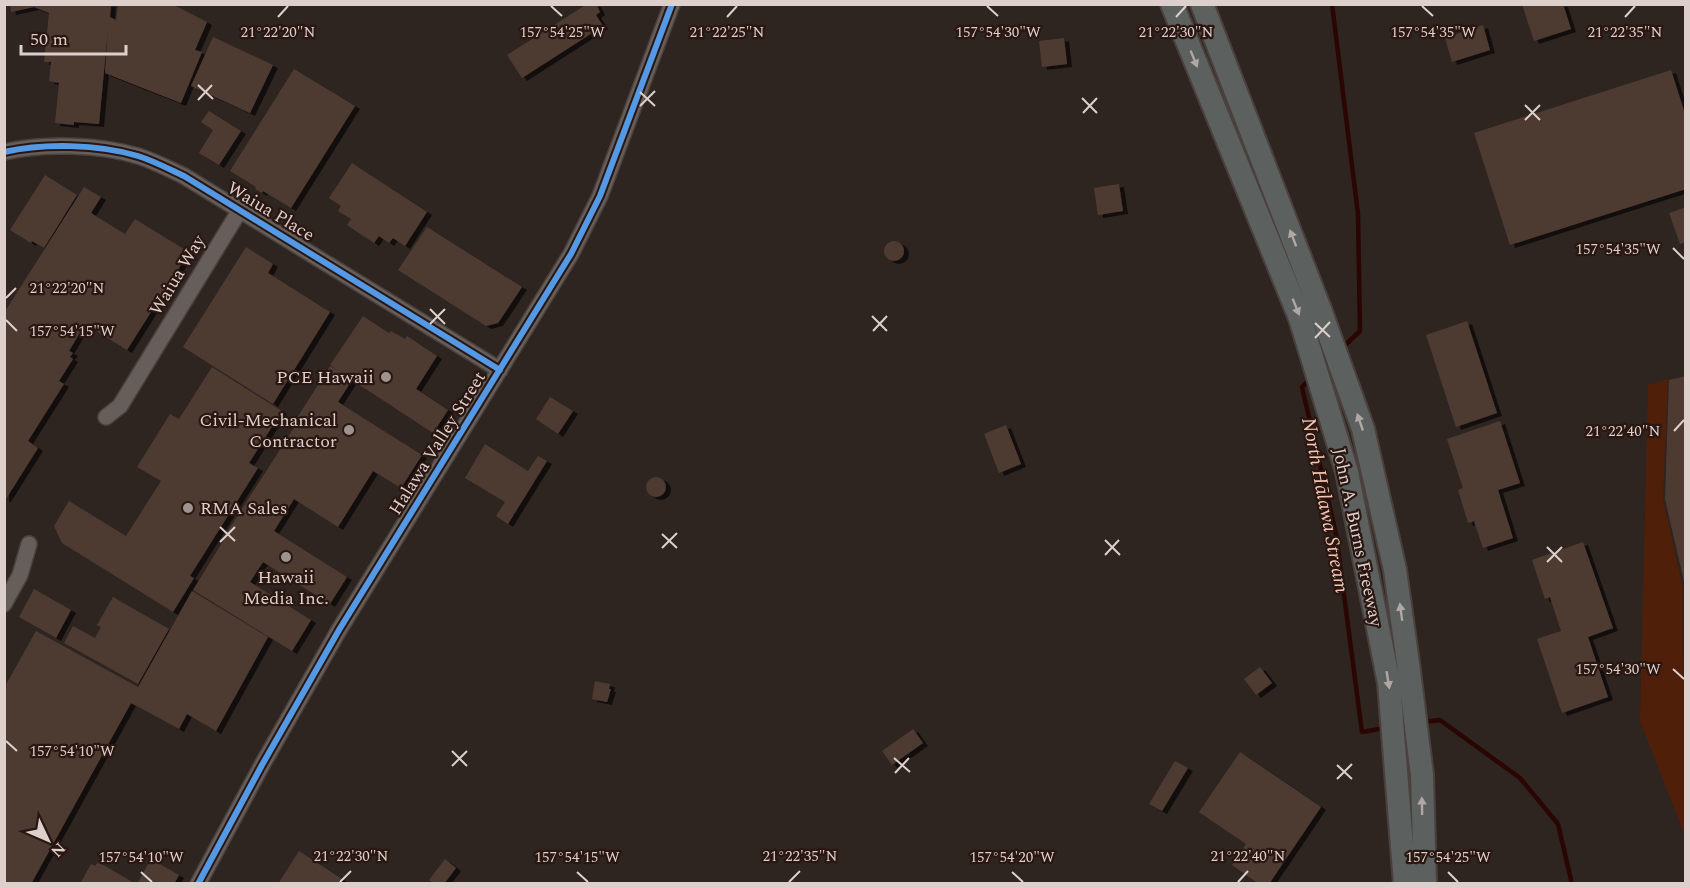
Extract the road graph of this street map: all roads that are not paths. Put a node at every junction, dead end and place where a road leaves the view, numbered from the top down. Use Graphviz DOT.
graph roads {
  1 [pos="672,4"];
  2 [pos="1172,4"];
  3 [pos="1202,4"];
  4 [pos="4,152"];
  5 [pos="240,210"];
  6 [pos="500,370"];
  7 [pos="106,417"];
  8 [pos="29,544"];
  9 [pos="4,604"];
  10 [pos="1414,874"];
  11 [pos="198,884"];
  1 -- 6 [label="street, Halawa Valley Street"];
  2 -- 10 [label="highway, John A. Burns Freeway, one-way"];
  10 -- 3 [label="highway, John A. Burns Freeway, one-way"];
  4 -- 5 [label="street, Waiua Place"];
  5 -- 6 [label="street, Waiua Place"];
  5 -- 7 [label="street, Waiua Way"];
  6 -- 11 [label="street, Halawa Valley Street"];
  8 -- 9 [label="street"];
}
